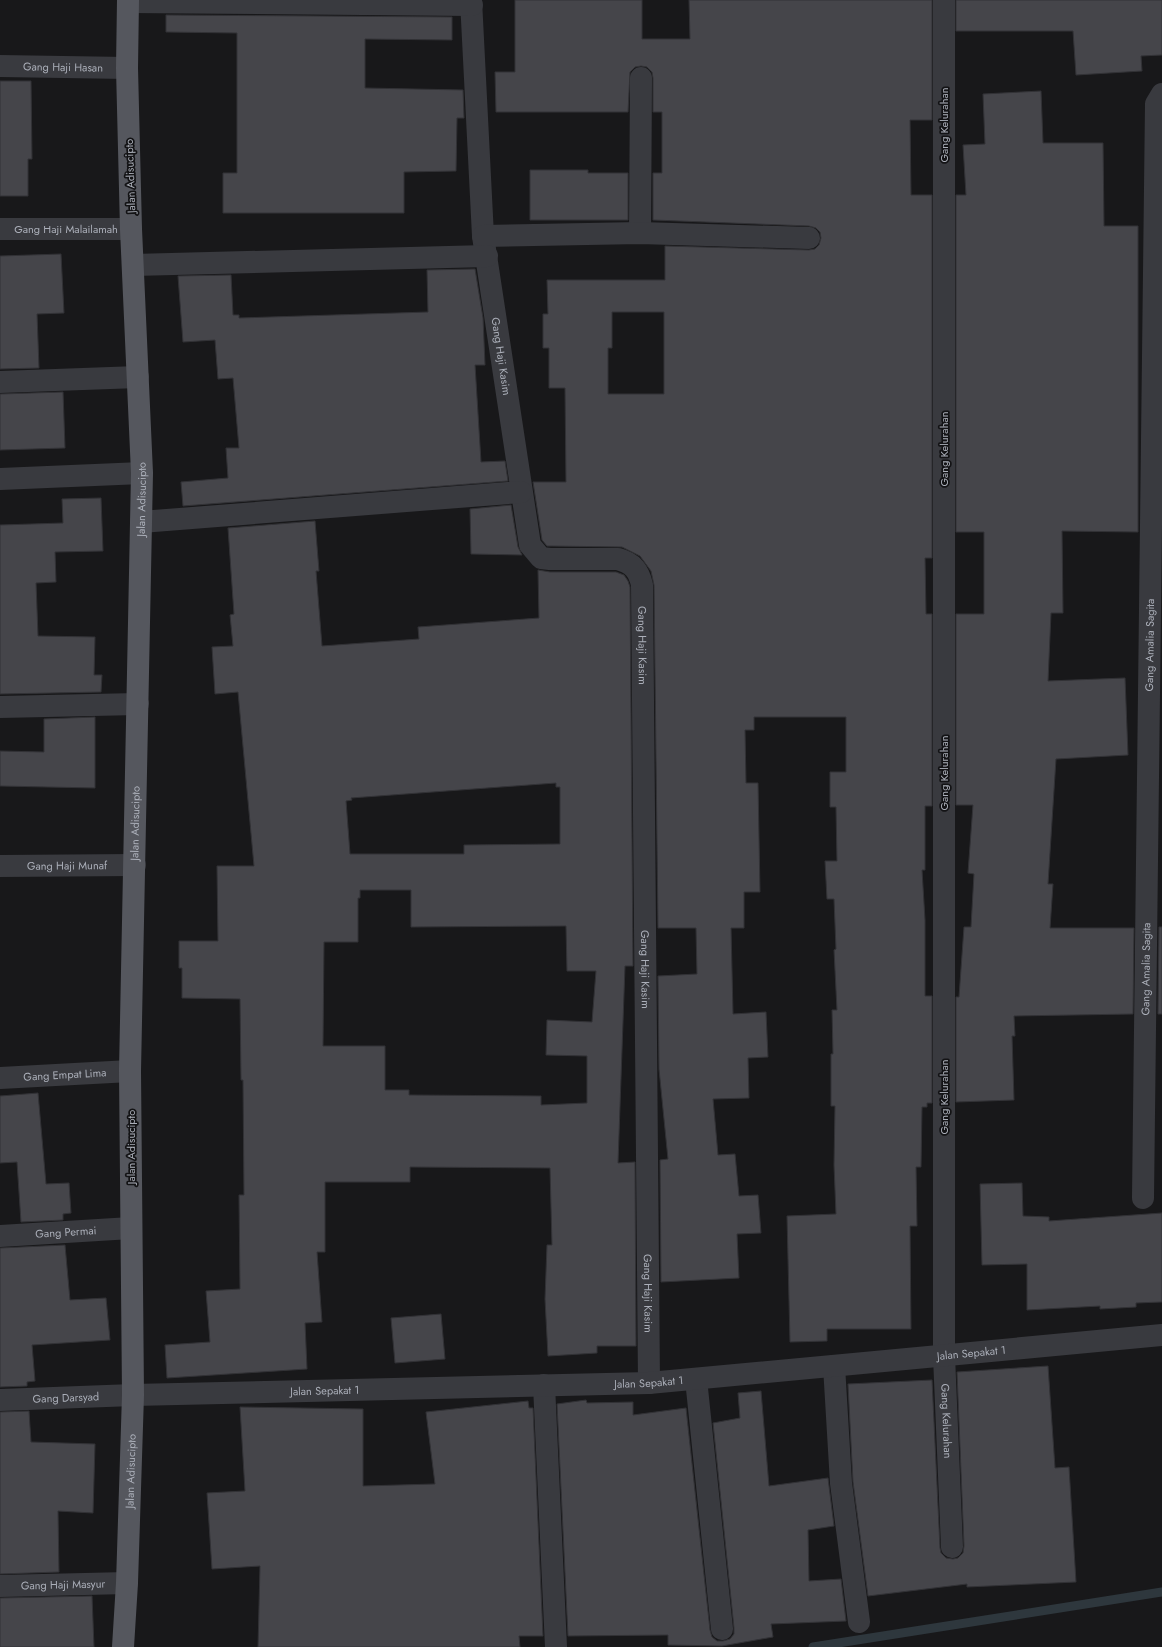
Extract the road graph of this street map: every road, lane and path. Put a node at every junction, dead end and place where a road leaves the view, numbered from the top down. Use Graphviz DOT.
graph roads {
  1 [pos="944,0"];
  2 [pos="128,1"];
  3 [pos="471,2"];
  4 [pos="0,66"];
  5 [pos="127,68"];
  6 [pos="641,78"];
  7 [pos="1162,94"];
  8 [pos="0,229"];
  9 [pos="131,229"];
  10 [pos="640,233"];
  11 [pos="809,238"];
  12 [pos="485,246"];
  13 [pos="133,265"];
  14 [pos="138,377"];
  15 [pos="0,382"];
  16 [pos="142,473"];
  17 [pos="0,479"];
  18 [pos="521,492"];
  19 [pos="141,522"];
  20 [pos="138,704"];
  21 [pos="0,707"];
  22 [pos="135,865"];
  23 [pos="0,866"];
  24 [pos="130,1071"];
  25 [pos="0,1078"];
  26 [pos="1143,1198"];
  27 [pos="131,1228"];
  28 [pos="0,1236"];
  29 [pos="1162,1335"];
  30 [pos="944,1356"];
  31 [pos="834,1366"];
  32 [pos="696,1379"];
  33 [pos="649,1382"];
  34 [pos="544,1385"];
  35 [pos="133,1395"];
  36 [pos="0,1400"];
  37 [pos="952,1546"];
  38 [pos="127,1583"];
  39 [pos="0,1586"];
  40 [pos="859,1622"];
  41 [pos="722,1629"];
  42 [pos="123,1647"];
  43 [pos="556,1647"];
  1 -- 30 [label="street, Gang Kelurahan"];
  2 -- 3 [label="street, Gang Haji Kasim"];
  2 -- 5 [label="main road, Jalan Adisucipto"];
  3 -- 12 [label="street, Gang Haji Kasim"];
  4 -- 5 [label="street, Gang Haji Hasan"];
  5 -- 9 [label="main road, Jalan Adisucipto"];
  6 -- 10 [label="street"];
  7 -- 26 [label="street, Gang Amalia Sagita"];
  8 -- 9 [label="street, Gang Haji Malailamah"];
  9 -- 13 [label="main road, Jalan Adisucipto"];
  10 -- 11 [label="street"];
  10 -- 12 [label="street"];
  12 -- 13 [label="street"];
  12 -- 18 [label="street, Gang Haji Kasim"];
  13 -- 14 [label="main road, Jalan Adisucipto"];
  14 -- 15 [label="street"];
  14 -- 16 [label="main road, Jalan Adisucipto"];
  16 -- 17 [label="street"];
  16 -- 19 [label="main road, Jalan Adisucipto"];
  18 -- 19 [label="street"];
  18 -- 33 [label="street, Gang Haji Kasim"];
  19 -- 20 [label="main road, Jalan Adisucipto"];
  20 -- 21 [label="street"];
  20 -- 22 [label="main road, Jalan Adisucipto"];
  22 -- 23 [label="street, Gang Haji Munaf"];
  22 -- 24 [label="main road, Jalan Adisucipto"];
  24 -- 25 [label="street, Gang Empat Lima"];
  24 -- 27 [label="main road, Jalan Adisucipto"];
  27 -- 28 [label="street, Gang Permai"];
  27 -- 35 [label="main road, Jalan Adisucipto"];
  29 -- 30 [label="street, Jalan Sepakat 1"];
  30 -- 31 [label="street, Jalan Sepakat 1"];
  30 -- 37 [label="street, Gang Kelurahan"];
  31 -- 32 [label="street, Jalan Sepakat 1"];
  31 -- 40 [label="street"];
  32 -- 33 [label="street, Jalan Sepakat 1"];
  32 -- 41 [label="street"];
  33 -- 34 [label="street, Jalan Sepakat 1"];
  34 -- 35 [label="street, Jalan Sepakat 1"];
  34 -- 43 [label="street"];
  35 -- 36 [label="street, Gang Darsyad"];
  35 -- 38 [label="main road, Jalan Adisucipto"];
  38 -- 39 [label="street, Gang Haji Masyur"];
  38 -- 42 [label="main road, Jalan Adisucipto"];
}
